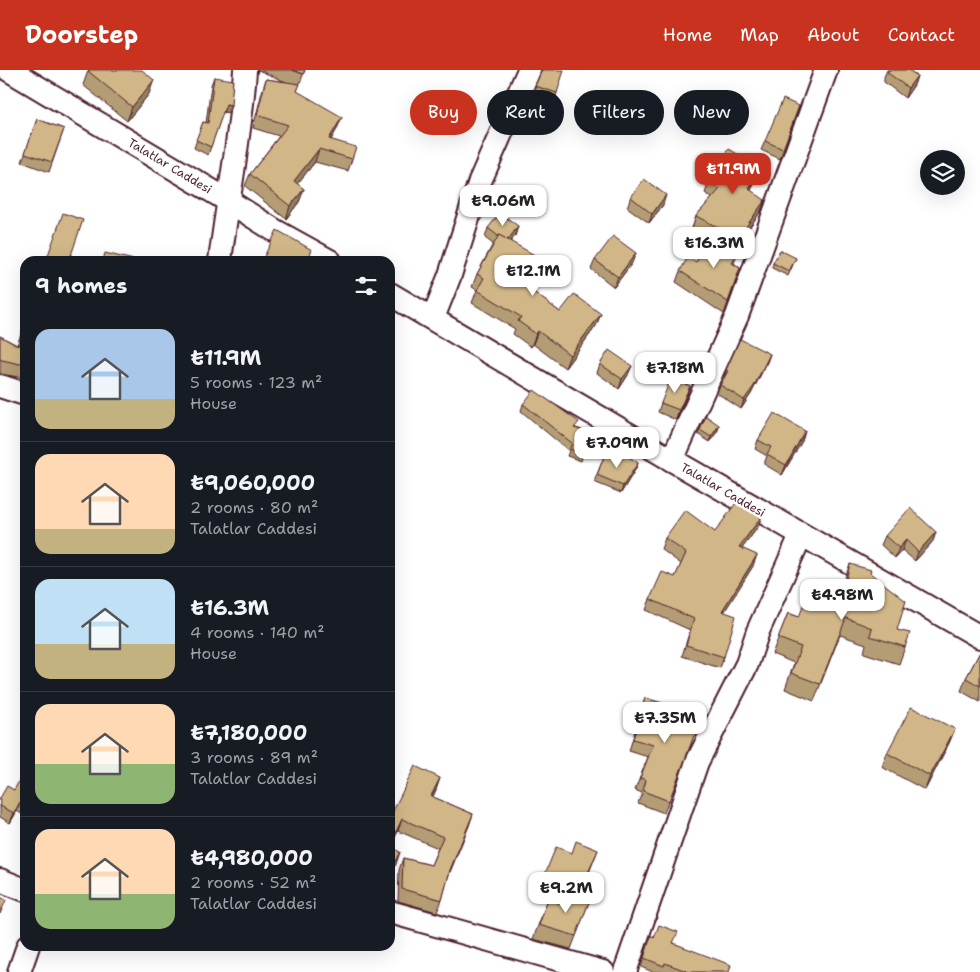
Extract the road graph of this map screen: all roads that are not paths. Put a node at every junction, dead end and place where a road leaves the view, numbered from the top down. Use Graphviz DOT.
graph roads {
  1 [pos="10,70"];
  2 [pos="246,70"];
  3 [pos="529,70"];
  4 [pos="826,70"];
  5 [pos="228,200"];
  6 [pos="221,256"];
  7 [pos="321,256"];
  8 [pos="395,297"];
  9 [pos="433,318"];
  10 [pos="0,386"];
  11 [pos="20,392"];
  12 [pos="672,460"];
  13 [pos="801,535"];
  14 [pos="980,637"];
  15 [pos="0,880"];
  16 [pos="20,888"];
  17 [pos="395,913"];
  18 [pos="26,951"];
  19 [pos="19,972"];
  20 [pos="603,972"];
  21 [pos="625,972"];
  1 -- 5 [label="street, Talatlar Caddesi"];
  2 -- 5 [label="street"];
  3 -- 9 [label="street"];
  4 -- 12 [label="street"];
  5 -- 6 [label="street"];
  5 -- 7 [label="street, Talatlar Caddesi"];
  8 -- 9 [label="street, Talatlar Caddesi"];
  9 -- 12 [label="street, Talatlar Caddesi"];
  10 -- 11 [label="street"];
  12 -- 13 [label="street, Talatlar Caddesi"];
  13 -- 14 [label="street, Talatlar Caddesi"];
  13 -- 21 [label="street"];
  15 -- 16 [label="street"];
  17 -- 20 [label="street"];
  18 -- 19 [label="street"];
}
